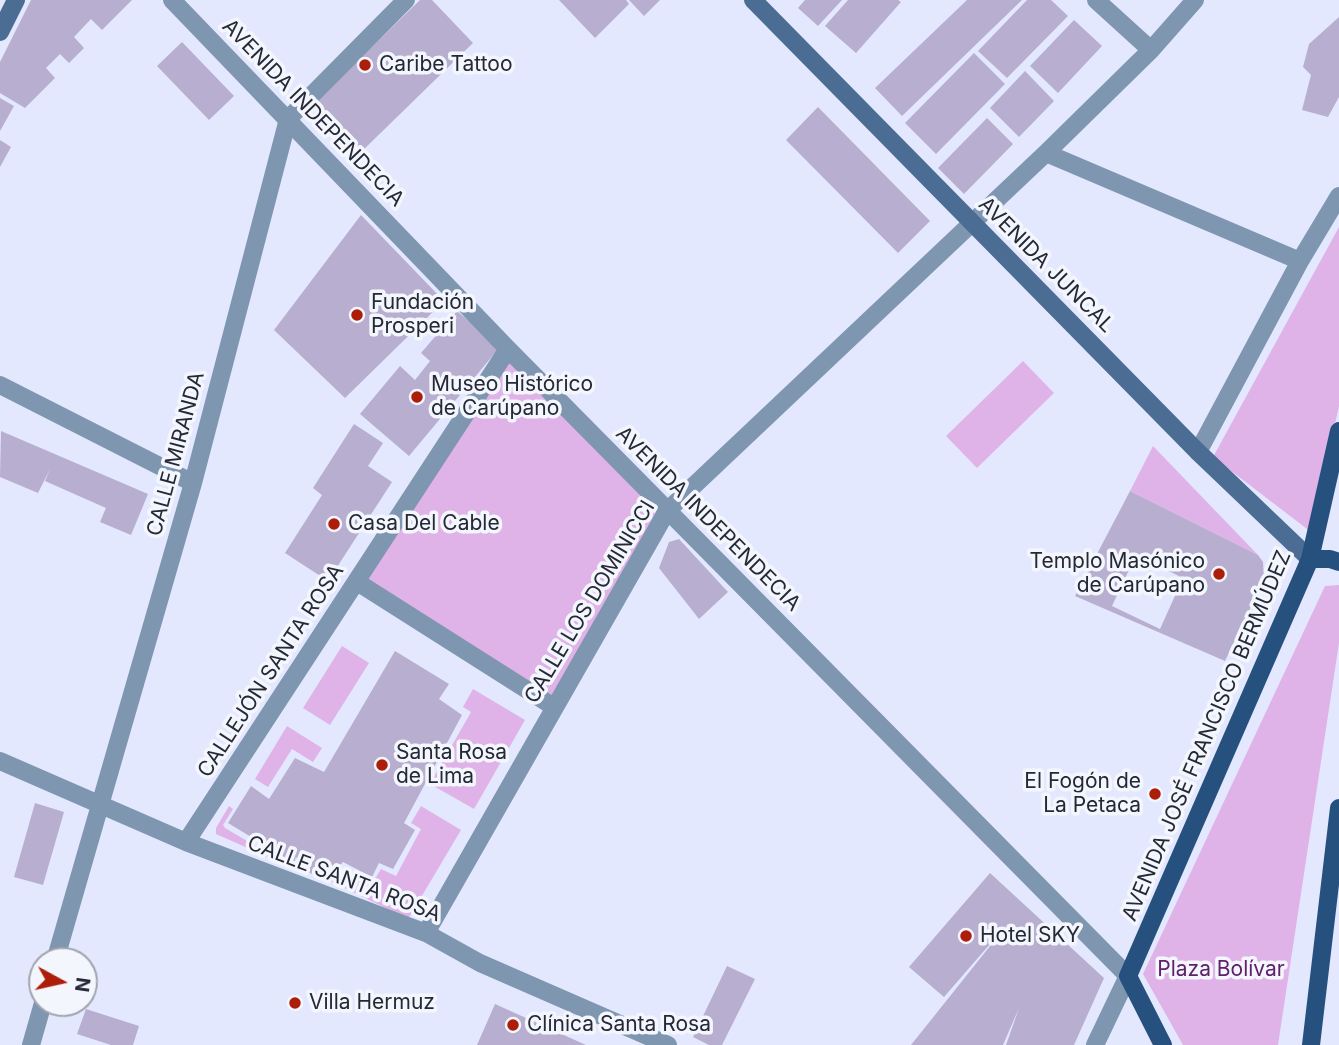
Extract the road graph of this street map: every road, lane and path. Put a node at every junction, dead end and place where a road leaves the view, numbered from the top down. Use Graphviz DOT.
graph roads {
  1 [pos="16,0"];
  2 [pos="172,0"];
  3 [pos="406,0"];
  4 [pos="753,0"];
  5 [pos="1096,0"];
  6 [pos="1195,0"];
  7 [pos="0,32"];
  8 [pos="1151,50"];
  9 [pos="288,119"];
  10 [pos="1046,153"];
  11 [pos="1339,196"];
  12 [pos="973,223"];
  13 [pos="1300,261"];
  14 [pos="508,349"];
  15 [pos="0,385"];
  16 [pos="1339,431"];
  17 [pos="1198,452"];
  18 [pos="192,483"];
  19 [pos="667,511"];
  20 [pos="1310,559"];
  21 [pos="1339,562"];
  22 [pos="357,582"];
  23 [pos="554,707"];
  24 [pos="0,761"];
  25 [pos="100,803"];
  26 [pos="1339,808"];
  27 [pos="186,842"];
  28 [pos="426,933"];
  29 [pos="59,947"];
  30 [pos="1128,976"];
  31 [pos="39,1017"];
  32 [pos="31,1045"];
  33 [pos="668,1045"];
  34 [pos="1095,1045"];
  35 [pos="1163,1045"];
  36 [pos="1311,1045"];
  1 -- 7 [label="main road"];
  2 -- 9 [label="street, AVENIDA INDEPENDECIA"];
  3 -- 9 [label="street, CALLE MIRANDA"];
  4 -- 12 [label="main road, AVENIDA JUNCAL"];
  5 -- 8 [label="street"];
  6 -- 8 [label="street, CALLE LOS DOMINICCI"];
  8 -- 10 [label="street, CALLE LOS DOMINICCI"];
  9 -- 14 [label="street, AVENIDA INDEPENDECIA"];
  9 -- 18 [label="street, CALLE MIRANDA"];
  10 -- 12 [label="street, CALLE LOS DOMINICCI"];
  10 -- 13 [label="street"];
  11 -- 13 [label="street"];
  12 -- 17 [label="main road, AVENIDA JUNCAL"];
  12 -- 19 [label="street, CALLE LOS DOMINICCI"];
  13 -- 17 [label="street"];
  14 -- 19 [label="street, AVENIDA INDEPENDECIA"];
  14 -- 22 [label="street, CALLEJÓN SANTA ROSA"];
  15 -- 18 [label="street"];
  16 -- 20 [label="main road, AVENIDA JOSÉ FRANCISCO BERMÚDEZ"];
  17 -- 20 [label="main road, AVENIDA JUNCAL"];
  18 -- 25 [label="street, CALLE MIRANDA"];
  19 -- 23 [label="street, CALLE LOS DOMINICCI"];
  19 -- 30 [label="street, AVENIDA INDEPENDECIA"];
  20 -- 21 [label="main road"];
  20 -- 30 [label="main road, AVENIDA JOSÉ FRANCISCO BERMÚDEZ"];
  22 -- 23 [label="street"];
  22 -- 27 [label="street, CALLEJÓN SANTA ROSA"];
  23 -- 28 [label="street, CALLE LOS DOMINICCI"];
  24 -- 25 [label="street, CALLE SANTA ROSA"];
  25 -- 27 [label="street, CALLE SANTA ROSA"];
  25 -- 29 [label="street, CALLE MIRANDA"];
  26 -- 36 [label="main road"];
  27 -- 28 [label="street, CALLE SANTA ROSA"];
  28 -- 33 [label="street, CALLE SANTA ROSA"];
  30 -- 34 [label="street"];
  30 -- 35 [label="main road"];
  31 -- 32 [label="street"];
}
